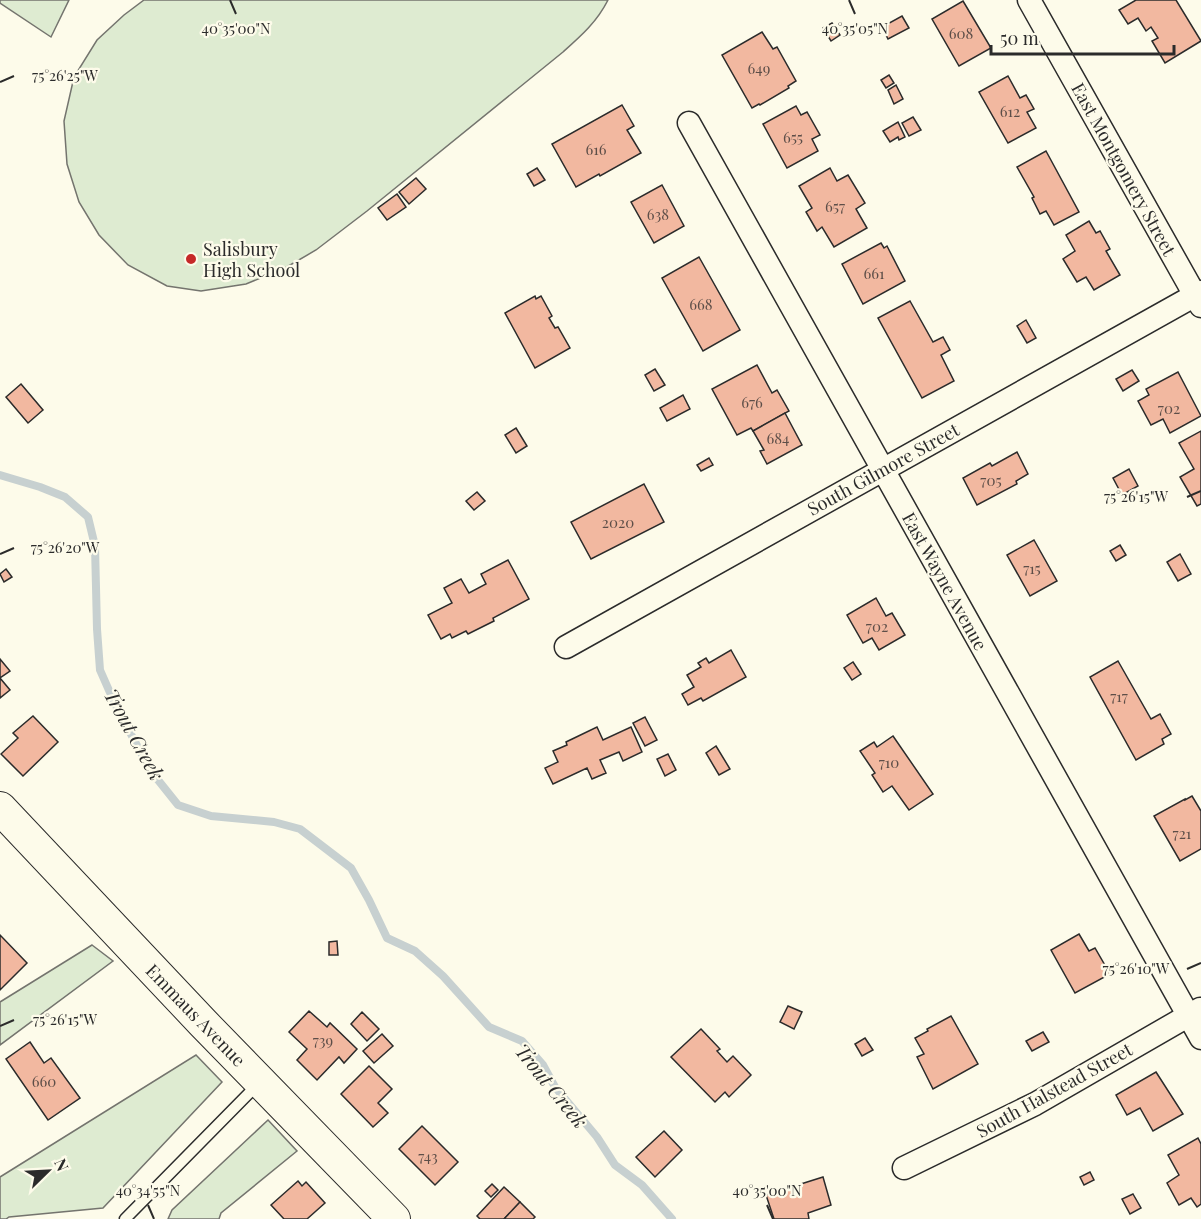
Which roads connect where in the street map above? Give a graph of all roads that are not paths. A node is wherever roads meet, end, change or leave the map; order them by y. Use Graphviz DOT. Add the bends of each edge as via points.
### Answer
graph roads {
  1 [pos="1029,0"];
  2 [pos="689,123"];
  3 [pos="1199,298"];
  4 [pos="882,470"];
  5 [pos="566,647"];
  6 [pos="0,808"];
  7 [pos="1195,1012"];
  8 [pos="1201,1038"];
  9 [pos="260,1081"];
  10 [pos="904,1168"];
  11 [pos="125,1219"];
  12 [pos="394,1219"];
  1 -- 3 [label="street, East Montgomery Street"];
  2 -- 4 [label="street, East Wayne Avenue"];
  3 -- 4 [label="street, South Gilmore Street"];
  4 -- 5 [label="street, South Gilmore Street"];
  4 -- 7 [label="street, East Wayne Avenue"];
  6 -- 9 [label="main road, Emmaus Avenue"];
  7 -- 8 [label="street, East Wayne Avenue"];
  7 -- 10 [label="street, South Halstead Street" via="1035,1104"];
  9 -- 11 [label="lane"];
  9 -- 12 [label="main road, Emmaus Avenue"];
}
